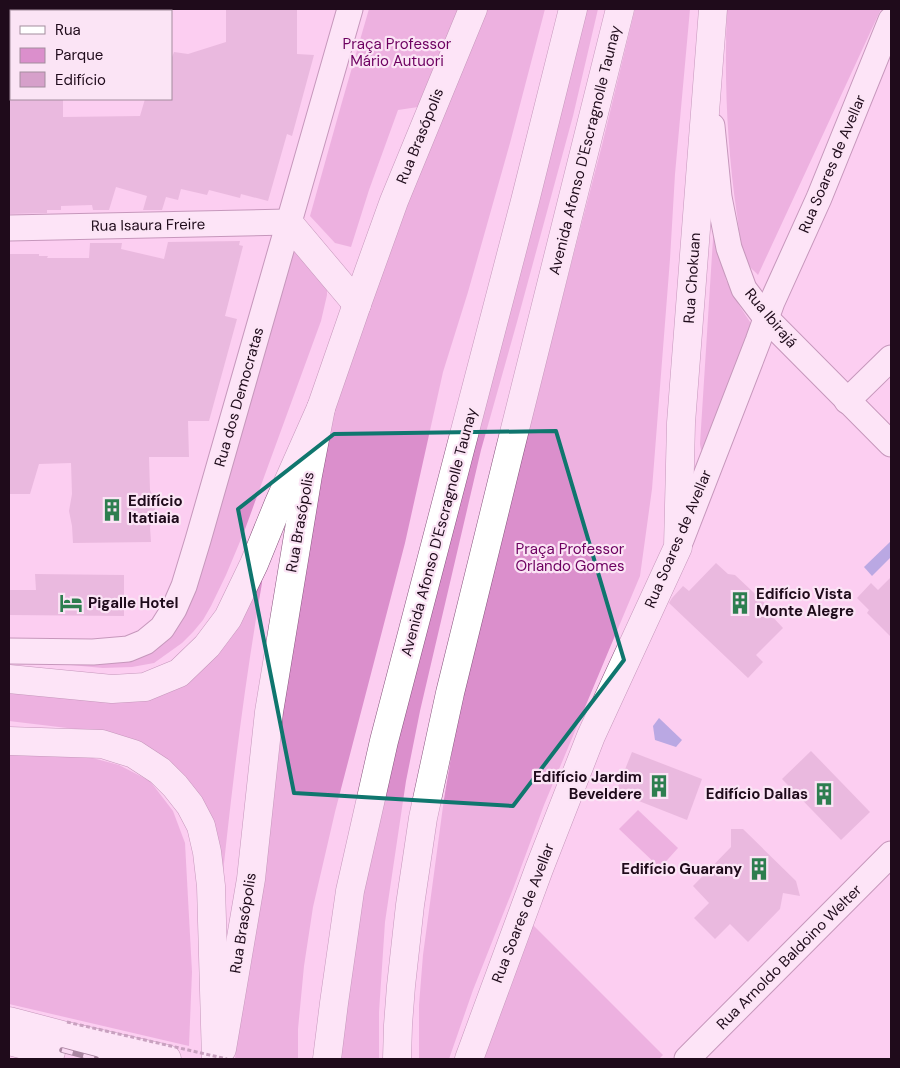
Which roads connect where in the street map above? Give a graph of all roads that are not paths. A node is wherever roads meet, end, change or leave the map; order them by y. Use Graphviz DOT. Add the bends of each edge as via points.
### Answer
graph roads {
  1 [pos="350,9"];
  2 [pos="473,9"];
  3 [pos="573,9"];
  4 [pos="620,9"];
  5 [pos="713,9"];
  6 [pos="891,21"];
  7 [pos="707,68"];
  8 [pos="288,222"];
  9 [pos="9,228"];
  10 [pos="357,304"];
  11 [pos="766,318"];
  12 [pos="891,358"];
  13 [pos="847,400"];
  14 [pos="321,408"];
  15 [pos="891,444"];
  16 [pos="678,547"];
  17 [pos="9,651"];
  18 [pos="9,679"];
  19 [pos="9,740"];
  20 [pos="891,854"];
  21 [pos="9,1021"];
  22 [pos="9,1041"];
  23 [pos="68,1043"];
  24 [pos="167,1059"];
  25 [pos="216,1059"];
  26 [pos="221,1059"];
  27 [pos="328,1059"];
  28 [pos="397,1059"];
  29 [pos="469,1059"];
  30 [pos="687,1059"];
  1 -- 8 [label="street, Rua dos Democratas"];
  2 -- 10 [label="main road, Rua Brasópolis" via="397,192"];
  3 -- 27 [label="main road, Avenida Afonso D'Escragnolle Taunay" via="384,741 350,890"];
  4 -- 28 [label="main road, Avenida Afonso D'Escragnolle Taunay" via="452,684 423,818 401,986"];
  5 -- 7 [label="main road, Rua Chokuan"];
  6 -- 11 [label="street, Rua Soares de Avellar"];
  7 -- 11 [label="street, Rua Ibirajá" via="719,197 728,248 744,289"];
  7 -- 16 [label="main road, Rua Chokuan" via="681,422"];
  8 -- 9 [label="street, Rua Isaura Freire"];
  8 -- 10 [label="main road"];
  8 -- 17 [label="street, Rua dos Democratas" via="187,577 162,628 145,642 128,648 93,652"];
  10 -- 14 [label="main road, Rua Brasópolis"];
  11 -- 13 [label="street, Rua Ibirajá"];
  11 -- 16 [label="street, Rua Soares de Avellar"];
  12 -- 13 [label="street"];
  13 -- 15 [label="street, Rua Ibirajá"];
  14 -- 18 [label="main road" via="228,618 207,646 179,673 145,686 112,689"];
  14 -- 26 [label="main road, Rua Brasópolis" via="271,702 250,879"];
  16 -- 29 [label="main road, Rua Soares de Avellar" via="591,736"];
  19 -- 25 [label="main road" via="102,744 134,754 160,770 190,806 207,852 211,886"];
  20 -- 30 [label="street, Rua Arnoldo Baldoino Welter"];
  21 -- 23 [label="main road"];
  22 -- 23 [label="main road"];
  23 -- 24 [label="main road"];
}
